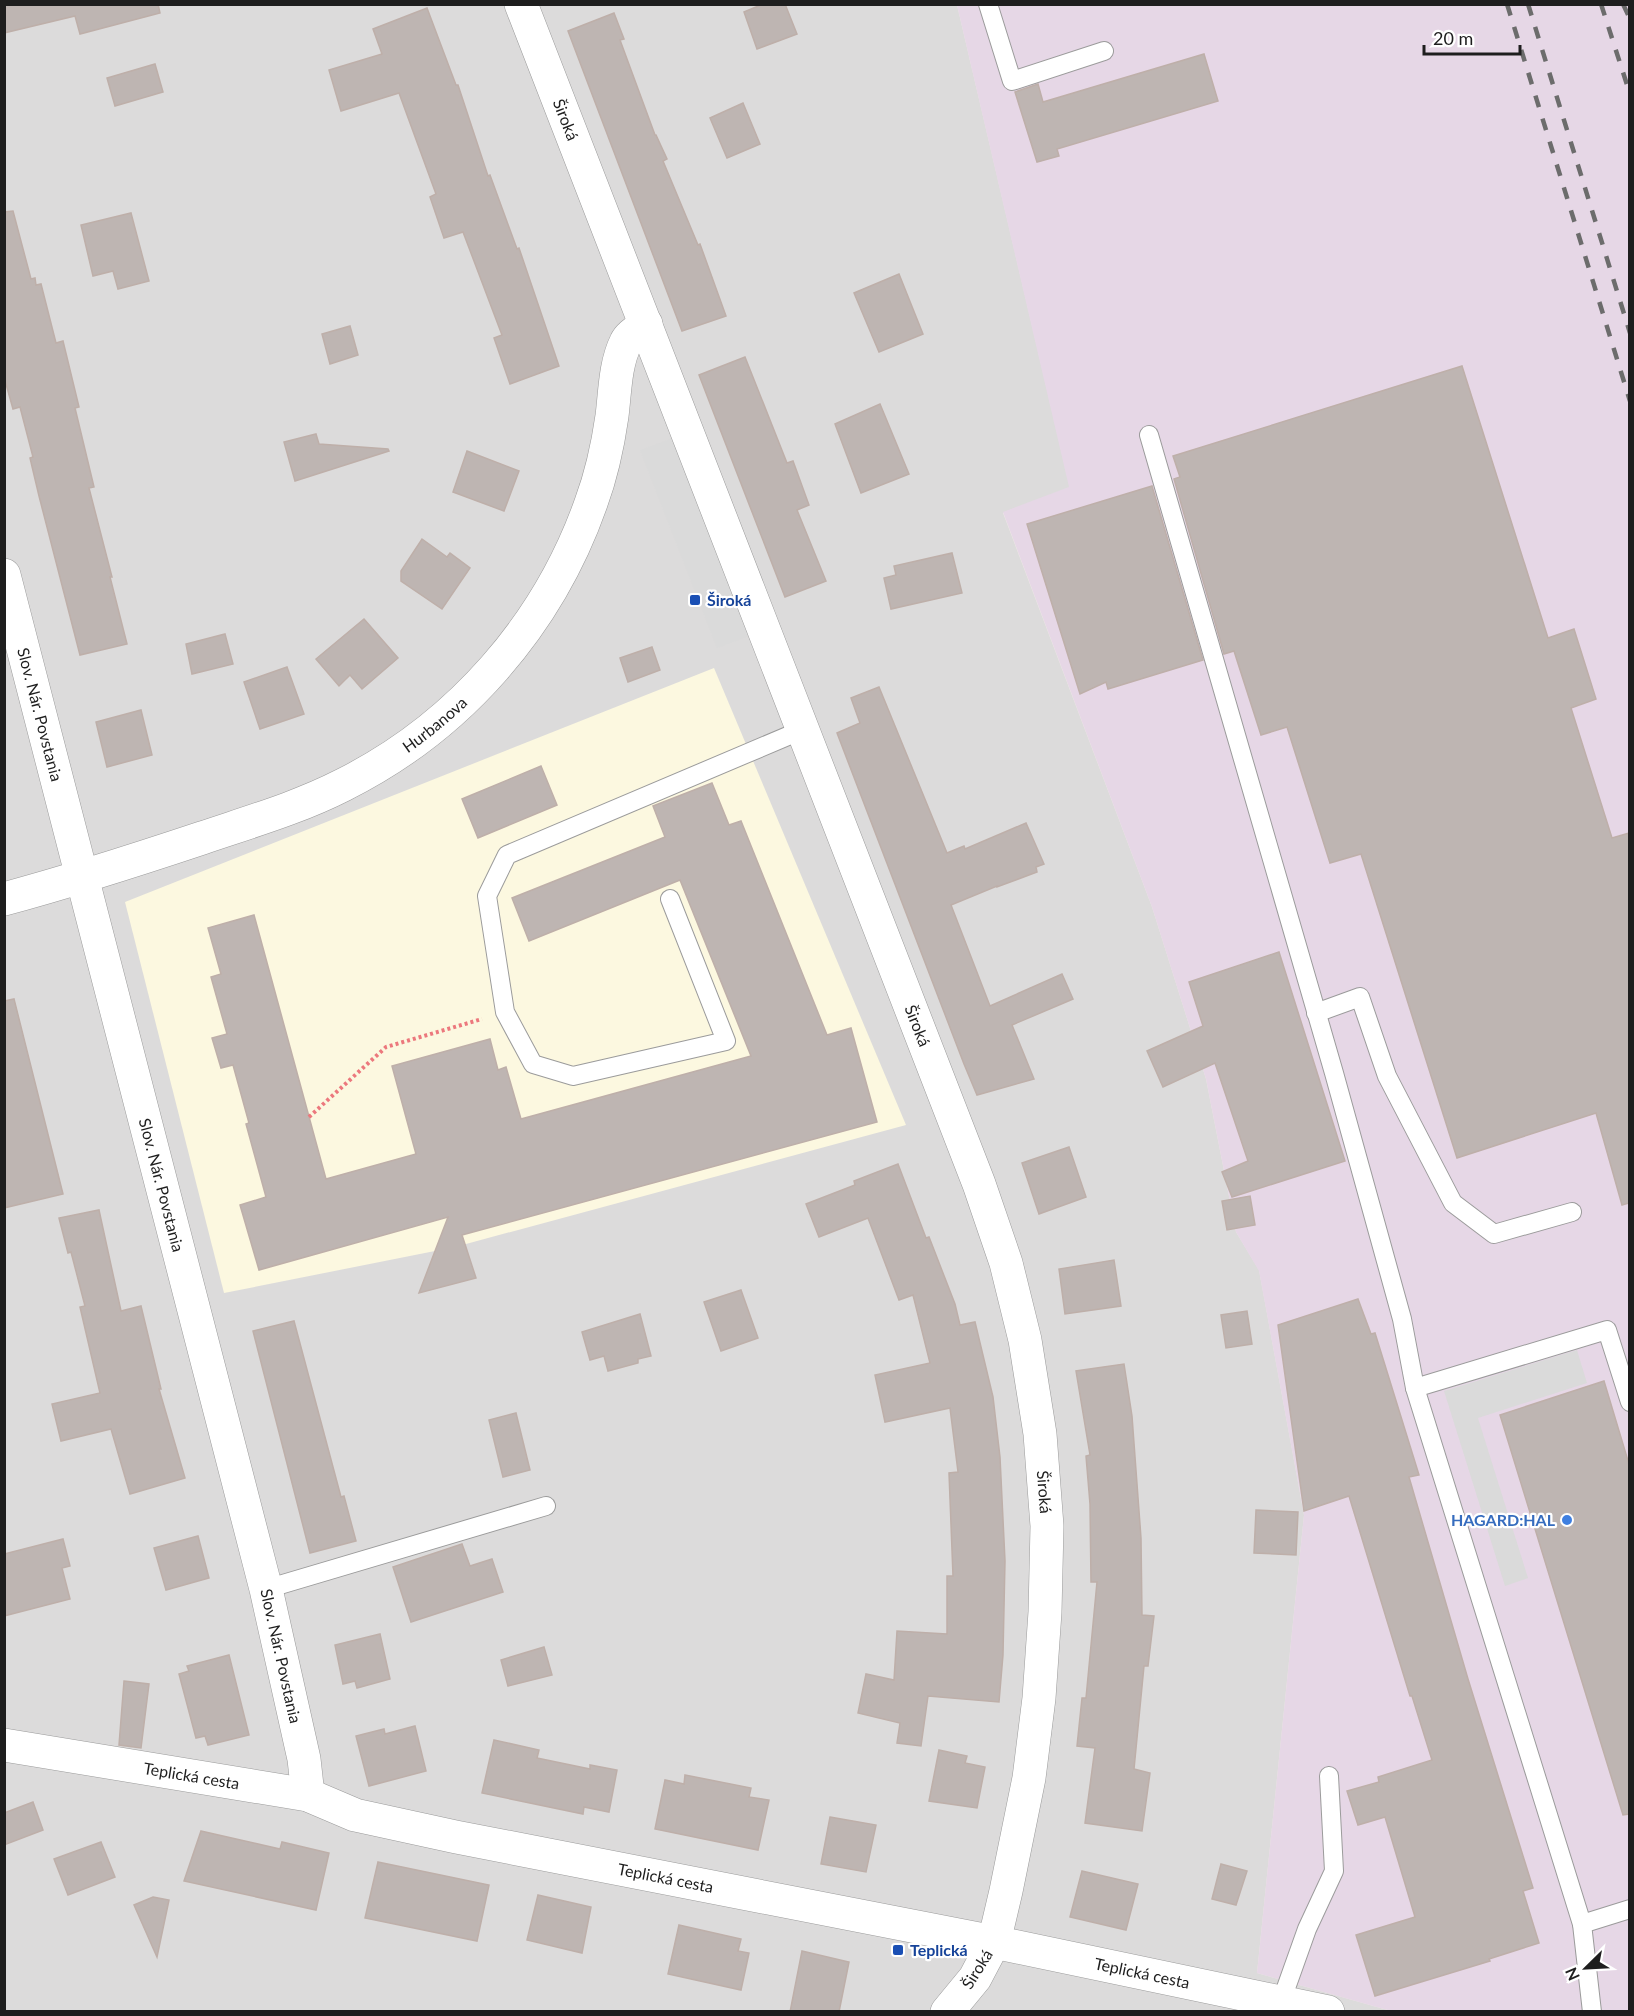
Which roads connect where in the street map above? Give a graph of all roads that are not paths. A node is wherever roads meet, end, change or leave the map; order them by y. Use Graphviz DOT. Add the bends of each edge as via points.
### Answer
graph roads {
  1 [pos="521,4"];
  2 [pos="988,4"];
  3 [pos="1104,51"];
  4 [pos="646,324"];
  5 [pos="1149,435"];
  6 [pos="4,576"];
  7 [pos="802,730"];
  8 [pos="83,878"];
  9 [pos="4,899"];
  10 [pos="670,899"];
  11 [pos="1316,1012"];
  12 [pos="1572,1212"];
  13 [pos="1414,1388"];
  14 [pos="1629,1402"];
  15 [pos="546,1506"];
  16 [pos="266,1589"];
  17 [pos="4,1745"];
  18 [pos="1329,1776"];
  19 [pos="308,1795"];
  20 [pos="1629,1909"];
  21 [pos="1582,1924"];
  22 [pos="994,1942"];
  23 [pos="1281,2002"];
  24 [pos="947,2012"];
  25 [pos="1328,2012"];
  26 [pos="1592,2012"];
  1 -- 4 [label="street, Široká"];
  2 -- 3 [label="lane" via="1012,81"];
  4 -- 7 [label="street, Široká"];
  4 -- 8 [label="street, Hurbanova" via="627,339 620,358 610,429 591,502 564,566 520,637 481,684 407,748 342,786 302,804"];
  5 -- 11 [label="lane"];
  6 -- 8 [label="street, Slov. Nár. Povstania"];
  7 -- 10 [label="lane" via="507,855 487,896 505,1012 533,1064 573,1076 726,1041"];
  7 -- 22 [label="street, Široká" via="979,1184 1006,1263 1025,1340 1040,1434 1047,1526 1039,1698 1029,1778"];
  8 -- 9 [label="street, Hurbanova"];
  8 -- 16 [label="street, Slov. Nár. Povstania"];
  11 -- 12 [label="lane" via="1360,998 1387,1077 1453,1203 1494,1234"];
  11 -- 13 [label="lane" via="1402,1319"];
  13 -- 14 [label="lane" via="1607,1330"];
  13 -- 21 [label="lane"];
  15 -- 16 [label="lane"];
  16 -- 19 [label="street, Slov. Nár. Povstania" via="304,1759"];
  17 -- 19 [label="street, Teplická cesta"];
  18 -- 23 [label="lane" via="1334,1872 1307,1929"];
  19 -- 22 [label="street, Teplická cesta" via="355,1815 456,1837"];
  20 -- 21 [label="lane"];
  21 -- 26 [label="lane"];
  22 -- 23 [label="street, Teplická cesta"];
  22 -- 24 [label="street, Široká" via="975,1978"];
  23 -- 25 [label="street, Teplická cesta"];
}
